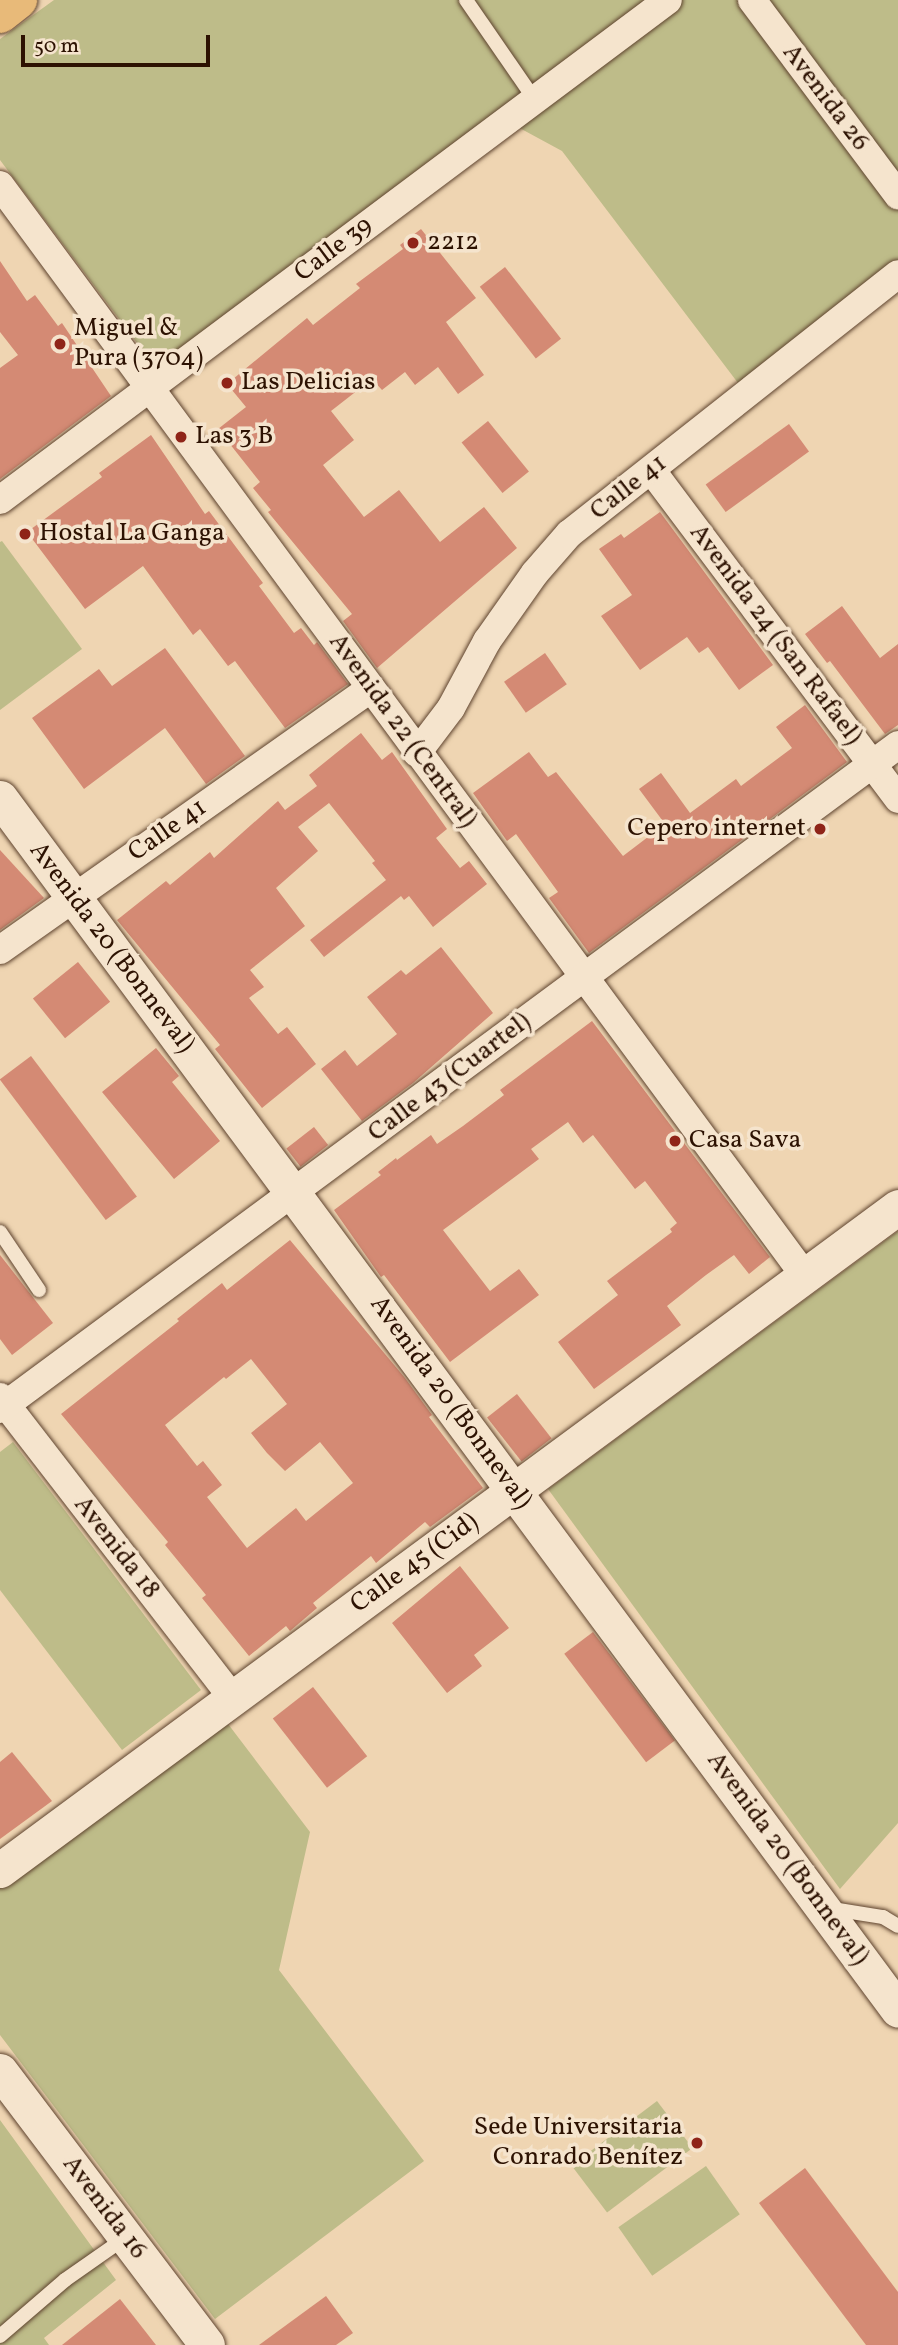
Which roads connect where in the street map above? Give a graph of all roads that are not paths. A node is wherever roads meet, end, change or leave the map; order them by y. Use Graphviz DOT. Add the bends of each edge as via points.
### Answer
graph roads {
  1 [pos="18,0"];
  2 [pos="466,0"];
  3 [pos="668,0"];
  4 [pos="752,0"];
  5 [pos="0,13"];
  6 [pos="535,100"];
  7 [pos="0,185"];
  8 [pos="898,195"];
  9 [pos="898,274"];
  10 [pos="150,388"];
  11 [pos="652,471"];
  12 [pos="0,500"];
  13 [pos="371,688"];
  14 [pos="898,745"];
  15 [pos="417,753"];
  16 [pos="872,764"];
  17 [pos="0,798"];
  18 [pos="898,799"];
  19 [pos="72,898"];
  20 [pos="0,950"];
  21 [pos="585,978"];
  22 [pos="295,1194"];
  23 [pos="898,1207"];
  24 [pos="0,1232"];
  25 [pos="806,1276"];
  26 [pos="39,1290"];
  27 [pos="2,1403"];
  28 [pos="514,1490"];
  29 [pos="233,1699"];
  30 [pos="0,1870"];
  31 [pos="822,1907"];
  32 [pos="898,1926"];
  33 [pos="898,2010"];
  34 [pos="0,2071"];
  35 [pos="126,2237"];
  36 [pos="0,2336"];
  37 [pos="207,2345"];
  1 -- 5 [label="main road"];
  2 -- 6 [label="lane"];
  3 -- 6 [label="street, Calle 39"];
  4 -- 8 [label="street, Avenida 26"];
  6 -- 10 [label="street, Calle 39"];
  7 -- 10 [label="street, Avenida 22 (Central)"];
  9 -- 11 [label="street, Calle 41"];
  10 -- 12 [label="street, Calle 39"];
  10 -- 13 [label="street, Avenida 22 (Central)"];
  11 -- 15 [label="street, Calle 41" via="569,534 535,573 487,641 451,708"];
  11 -- 16 [label="street, Avenida 24 (San Rafael)"];
  13 -- 15 [label="street, Avenida 22 (Central)"];
  13 -- 19 [label="street, Calle 41"];
  14 -- 16 [label="street, Calle 43 (Cuartel)"];
  15 -- 21 [label="street, Avenida 22 (Central)"];
  16 -- 18 [label="street, Avenida 24 (San Rafael)"];
  16 -- 21 [label="street, Calle 43 (Cuartel)"];
  17 -- 19 [label="street, Avenida 20 (Bonneval)"];
  19 -- 20 [label="street, Calle 41"];
  19 -- 22 [label="street, Avenida 20 (Bonneval)"];
  21 -- 22 [label="street, Calle 43 (Cuartel)"];
  21 -- 25 [label="street, Avenida 22 (Central)"];
  22 -- 27 [label="street, Calle 43 (Cuartel)"];
  22 -- 28 [label="street, Avenida 20 (Bonneval)"];
  23 -- 25 [label="street, Calle 45 (Cid)"];
  24 -- 26 [label="lane"];
  25 -- 28 [label="street, Calle 45 (Cid)"];
  27 -- 29 [label="street, Avenida 18"];
  28 -- 29 [label="street, Calle 45 (Cid)"];
  28 -- 31 [label="street, Avenida 20 (Bonneval)"];
  29 -- 30 [label="street, Calle 45 (Cid)"];
  31 -- 32 [label="lane" via="883,1917"];
  31 -- 33 [label="street, Avenida 20 (Bonneval)"];
  34 -- 35 [label="street, Avenida 16"];
  35 -- 36 [label="lane" via="65,2280"];
  35 -- 37 [label="street, Avenida 16"];
}
